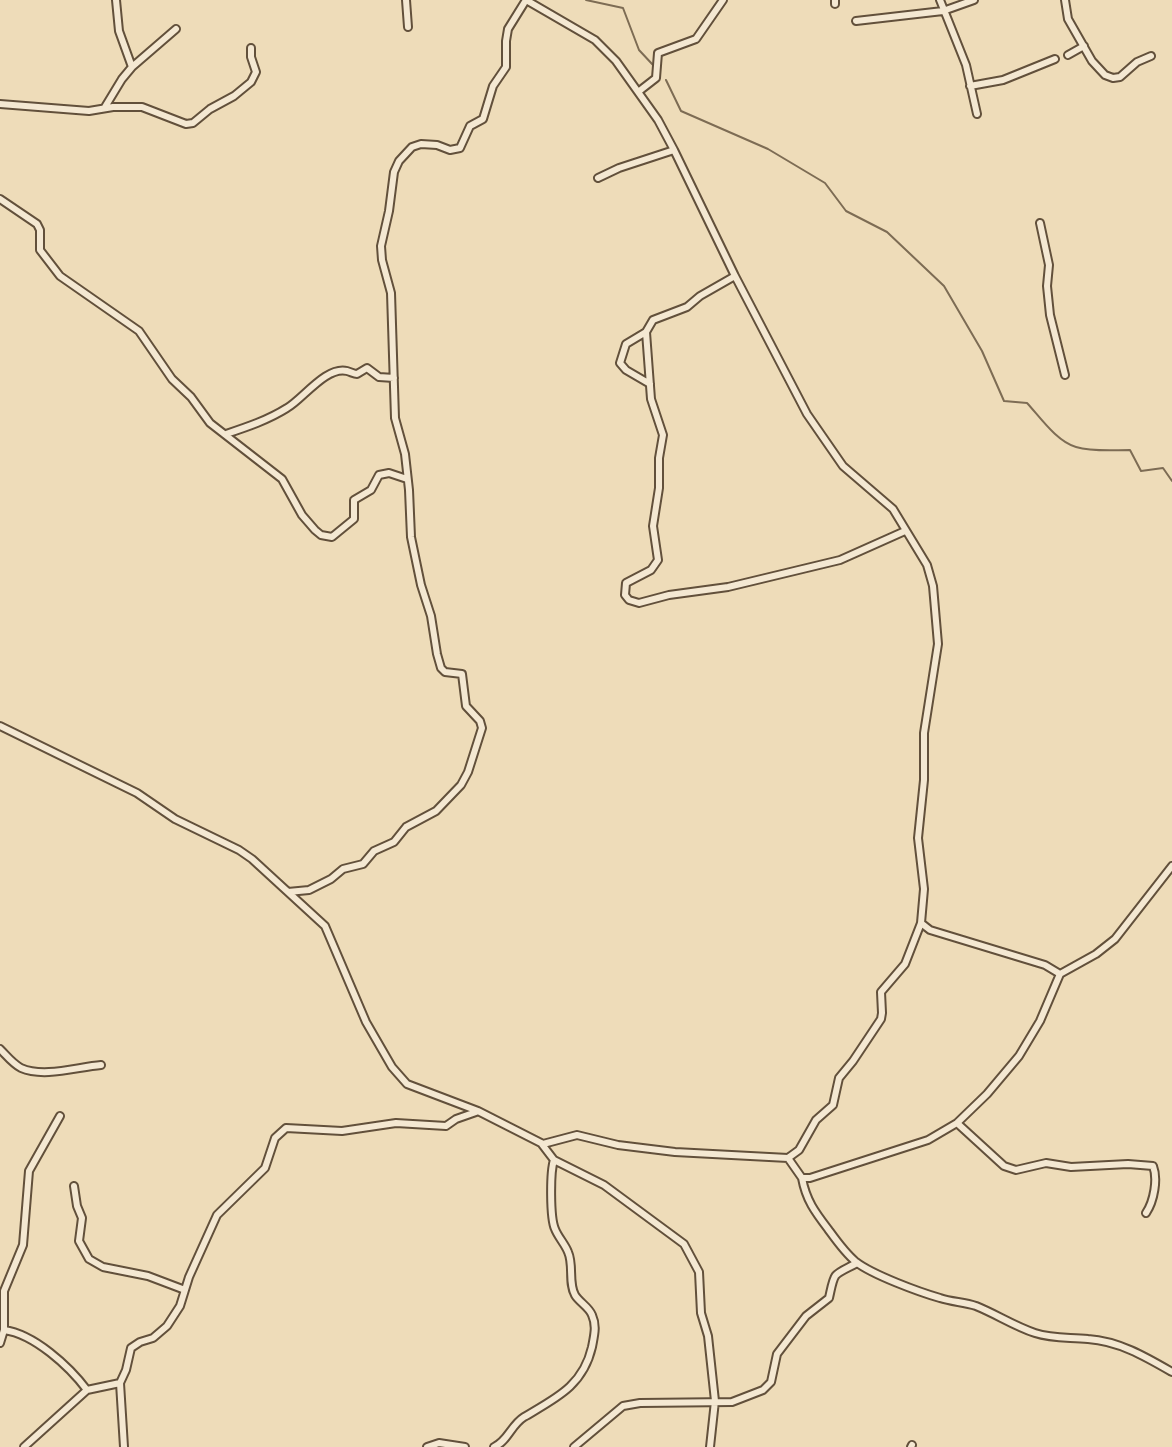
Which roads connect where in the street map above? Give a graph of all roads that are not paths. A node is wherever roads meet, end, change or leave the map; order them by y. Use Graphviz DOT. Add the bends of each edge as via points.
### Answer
graph roads {
  1 [pos="116,0"];
  2 [pos="406,0"];
  3 [pos="526,0"];
  4 [pos="723,0"];
  5 [pos="940,0"];
  6 [pos="974,0"];
  7 [pos="1065,0"];
  8 [pos="943,11"];
  9 [pos="856,21"];
  10 [pos="408,27"];
  11 [pos="176,29"];
  12 [pos="1084,46"];
  13 [pos="251,48"];
  14 [pos="1068,55"];
  15 [pos="1151,56"];
  16 [pos="1055,59"];
  17 [pos="132,67"];
  18 [pos="970,86"];
  19 [pos="638,92"];
  20 [pos="0,104"];
  21 [pos="105,107"];
  22 [pos="977,114"];
  23 [pos="674,149"];
  24 [pos="598,178"];
  25 [pos="0,199"];
  26 [pos="1040,223"];
  27 [pos="735,276"];
  28 [pos="646,332"];
  29 [pos="1065,375"];
  30 [pos="394,378"];
  31 [pos="650,384"];
  32 [pos="226,434"];
  33 [pos="407,480"];
  34 [pos="905,531"];
  35 [pos="0,726"];
  36 [pos="1172,866"];
  37 [pos="288,892"];
  38 [pos="921,923"];
  39 [pos="1059,974"];
  40 [pos="0,1049"];
  41 [pos="101,1065"];
  42 [pos="478,1111"];
  43 [pos="60,1116"];
  44 [pos="957,1123"];
  45 [pos="543,1144"];
  46 [pos="788,1158"];
  47 [pos="554,1160"];
  48 [pos="802,1178"];
  49 [pos="74,1186"];
  50 [pos="1146,1213"];
  51 [pos="857,1263"];
  52 [pos="185,1290"];
  53 [pos="4,1330"];
  54 [pos="0,1343"];
  55 [pos="1172,1372"];
  56 [pos="120,1383"];
  57 [pos="87,1390"];
  58 [pos="715,1401"];
  59 [pos="24,1447"];
  60 [pos="124,1447"];
  61 [pos="427,1447"];
  62 [pos="465,1447"];
  63 [pos="494,1447"];
  64 [pos="574,1447"];
  65 [pos="710,1447"];
  1 -- 17 [label="street" via="118,25"];
  2 -- 10 [label="street"];
  3 -- 19 [label="street" via="595,40"];
  3 -- 30 [label="street" via="509,25 506,67 492,86 483,119 470,126 460,148 412,147 394,172 381,246 391,293"];
  4 -- 19 [label="street" via="696,39 658,53 656,78"];
  5 -- 8 [label="street"];
  6 -- 8 [label="street"];
  7 -- 12 [label="street" via="1068,19"];
  8 -- 9 [label="street"];
  8 -- 18 [label="street"];
  11 -- 17 [label="street"];
  12 -- 14 [label="street"];
  12 -- 15 [label="street" via="1096,66 1113,78"];
  13 -- 21 [label="street" via="256,72 251,82 193,123 179,123 142,107"];
  16 -- 18 [label="street" via="1003,80"];
  17 -- 21 [label="street"];
  18 -- 22 [label="street"];
  19 -- 23 [label="street"];
  20 -- 21 [label="street" via="89,111"];
  23 -- 24 [label="street"];
  23 -- 27 [label="street"];
  25 -- 32 [label="street" via="37,225 40,250 60,276 139,331 175,382 210,423"];
  26 -- 29 [label="street" via="1049,265 1050,314"];
  27 -- 28 [label="street" via="687,307 653,320"];
  27 -- 34 [label="street" via="796,396 825,442 849,473 893,509"];
  28 -- 31 [label="street"];
  28 -- 31 [label="street" via="626,344 620,363"];
  30 -- 32 [label="street" via="379,377 367,368 355,375 346,370 332,374 285,410"];
  30 -- 33 [label="street" via="395,418"];
  31 -- 34 [label="street" via="663,435 653,526 658,560 651,570 626,583 629,600 639,603 720,589 825,564"];
  32 -- 33 [label="street" via="282,480 309,525 327,537 338,534 354,519 354,500 371,491 379,475 389,473"];
  33 -- 37 [label="street" via="411,537 439,663 445,672 462,674 466,706 482,728 461,785 436,811 406,827 394,842 374,851 362,864 342,869 309,890"];
  34 -- 38 [label="street" via="930,573 938,628 938,656 924,733 918,838 924,889"];
  35 -- 37 [label="street" via="244,852"];
  36 -- 39 [label="street" via="1115,939"];
  37 -- 42 [label="street" via="330,934 366,1022 400,1078 417,1090"];
  38 -- 39 [label="street" via="930,930 1045,965"];
  38 -- 46 [label="street" via="905,964 881,992 882,1016 837,1081 835,1102"];
  39 -- 44 [label="street" via="1040,1021 1018,1056"];
  40 -- 41 [label="street" via="30,1071"];
  42 -- 45 [label="street"];
  42 -- 52 [label="street" via="446,1126 396,1123 342,1131 286,1128 278,1132 265,1168 217,1215"];
  43 -- 53 [label="street" via="29,1171 23,1245 4,1291"];
  44 -- 48 [label="street" via="928,1140"];
  44 -- 50 [label="street" via="1004,1166 1016,1170 1046,1163 1153,1166 1155,1180"];
  45 -- 46 [label="street" via="577,1135 675,1152"];
  45 -- 47 [label="street"];
  46 -- 48 [label="street"];
  47 -- 58 [label="street" via="604,1185 684,1244 699,1272"];
  47 -- 63 [label="street" via="552,1220 568,1252 575,1296 594,1320 589,1361 576,1382 517,1422"];
  48 -- 51 [label="street" via="812,1208"];
  49 -- 52 [label="street" via="82,1218 79,1241 89,1259"];
  51 -- 55 [label="street" via="1035,1333 1117,1345"];
  51 -- 58 [label="street" via="836,1273 829,1298 806,1316 777,1354 768,1386 736,1401"];
  52 -- 56 [label="street" via="167,1326 131,1348"];
  53 -- 54 [label="street"];
  53 -- 57 [label="street" via="33,1342 71,1370"];
  56 -- 57 [label="street"];
  56 -- 60 [label="street"];
  57 -- 59 [label="street"];
  58 -- 64 [label="street" via="622,1406"];
  58 -- 65 [label="street"];
  61 -- 62 [label="street" via="439,1443"];
}
